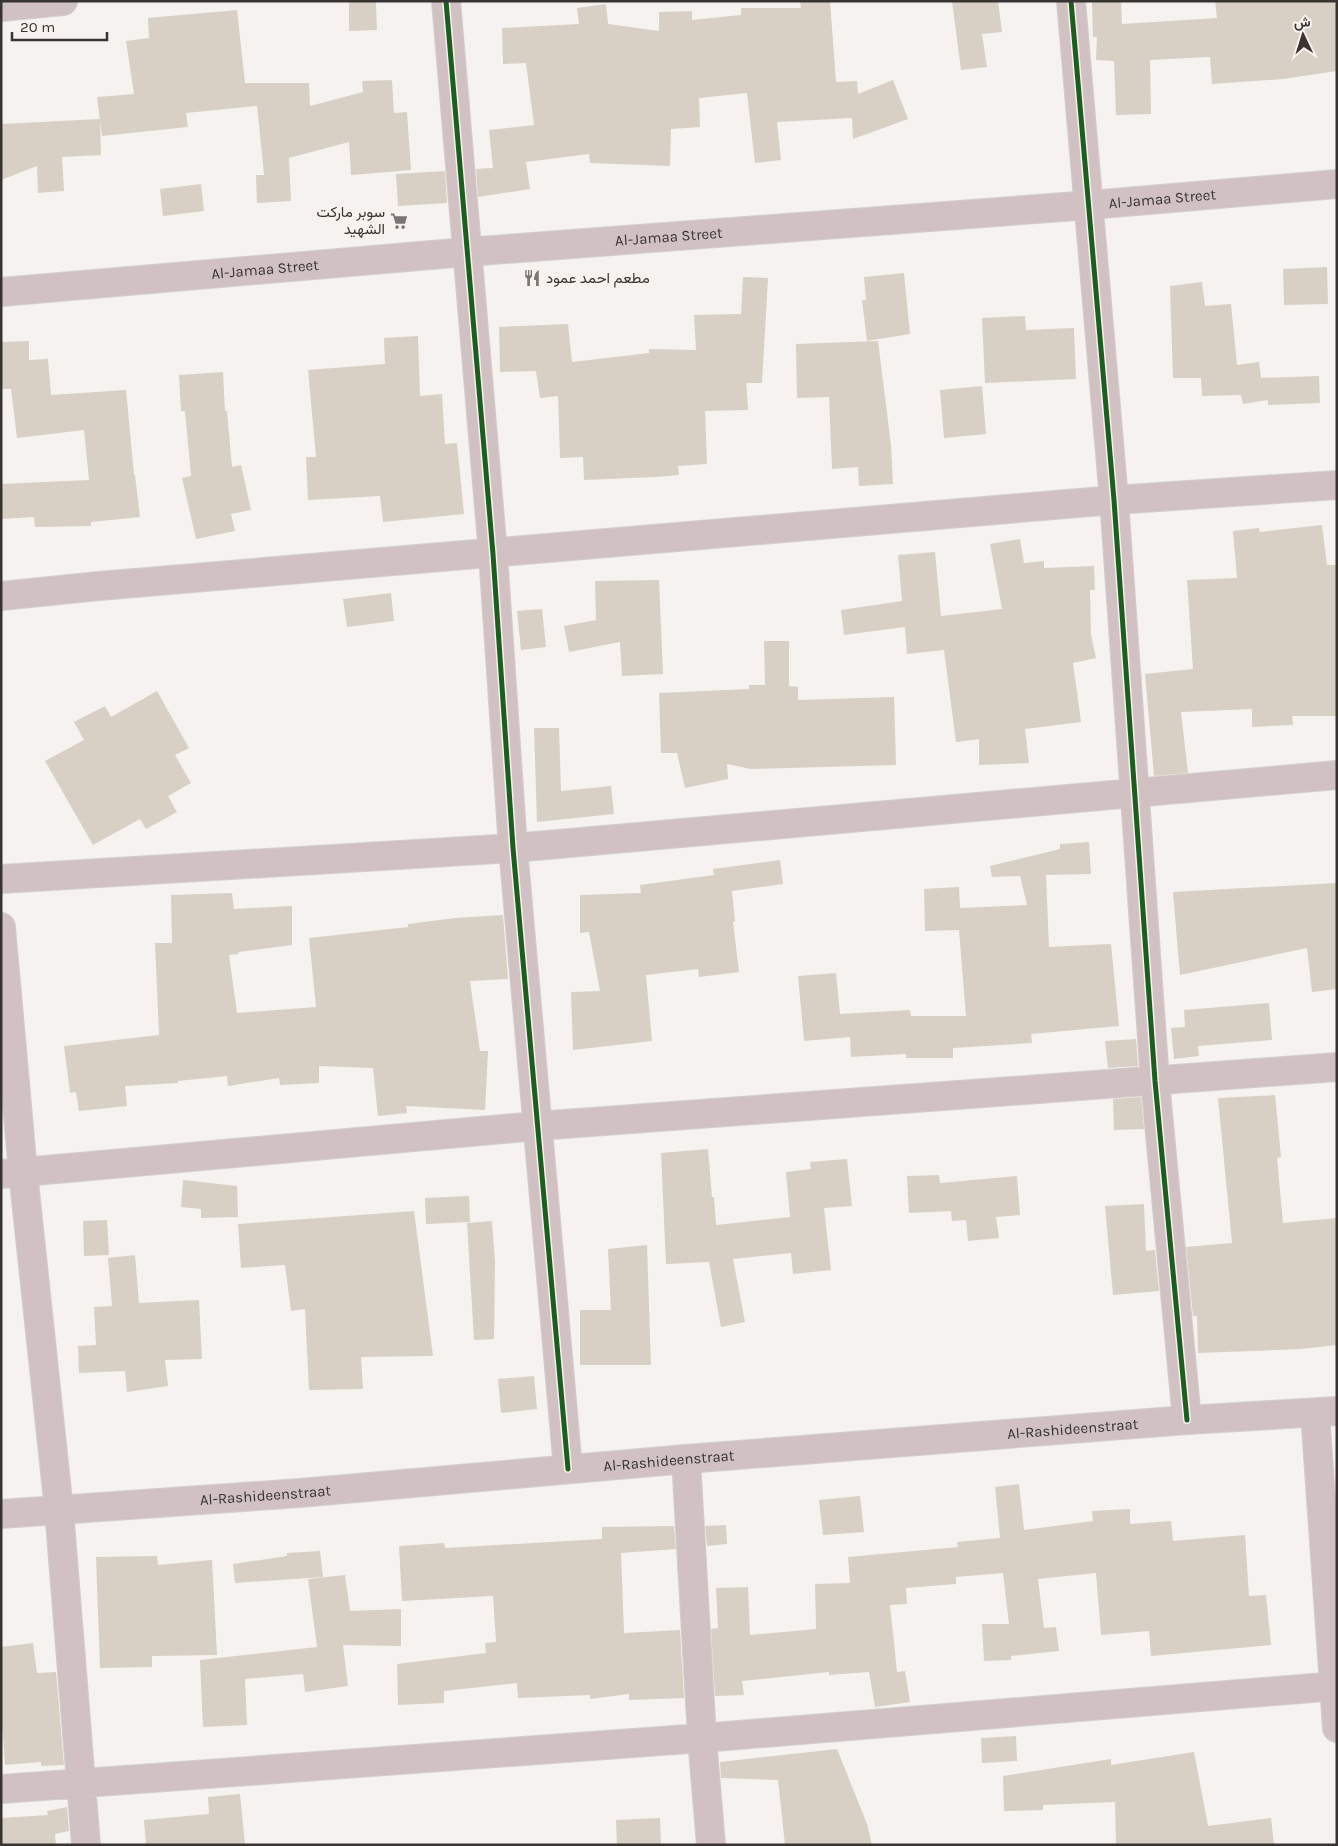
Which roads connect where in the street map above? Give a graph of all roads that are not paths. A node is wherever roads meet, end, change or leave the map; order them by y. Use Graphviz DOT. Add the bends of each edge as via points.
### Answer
graph roads {
  1 [pos="63,1"];
  2 [pos="446,1"];
  3 [pos="1071,1"];
  4 [pos="1,7"];
  5 [pos="1337,184"];
  6 [pos="1090,205"];
  7 [pos="466,252"];
  8 [pos="1,292"];
  9 [pos="1337,485"];
  10 [pos="1114,500"];
  11 [pos="493,554"];
  12 [pos="1,596"];
  13 [pos="1337,775"];
  14 [pos="1135,792"];
  15 [pos="513,848"];
  16 [pos="1,879"];
  17 [pos="1,927"];
  18 [pos="1337,1067"];
  19 [pos="1154,1081"];
  20 [pos="537,1126"];
  21 [pos="12,1173"];
  22 [pos="1326,1412"];
  23 [pos="1187,1420"];
  24 [pos="686,1459"];
  25 [pos="568,1469"];
  26 [pos="59,1510"];
  27 [pos="1,1514"];
  28 [pos="1336,1686"];
  29 [pos="1337,1728"];
  30 [pos="702,1738"];
  31 [pos="82,1783"];
  32 [pos="1,1789"];
  33 [pos="86,1845"];
  34 [pos="711,1845"];
  1 -- 4 [label="street"];
  2 -- 7 [label="street"];
  3 -- 6 [label="street"];
  5 -- 6 [label="street, Al-Jamaa Street"];
  6 -- 7 [label="street, Al-Jamaa Street"];
  6 -- 10 [label="street"];
  7 -- 8 [label="street, Al-Jamaa Street"];
  7 -- 11 [label="street"];
  9 -- 10 [label="street"];
  10 -- 11 [label="street"];
  10 -- 14 [label="street"];
  11 -- 12 [label="street"];
  11 -- 15 [label="street"];
  13 -- 14 [label="street"];
  14 -- 15 [label="street"];
  14 -- 19 [label="street"];
  15 -- 16 [label="street"];
  15 -- 20 [label="street"];
  17 -- 21 [label="street"];
  18 -- 19 [label="street"];
  19 -- 20 [label="street"];
  19 -- 23 [label="street"];
  20 -- 21 [label="street"];
  20 -- 25 [label="street"];
  21 -- 26 [label="street"];
  22 -- 23 [label="street, Al-Rashideenstraat"];
  22 -- 28 [label="street"];
  23 -- 24 [label="street, Al-Rashideenstraat"];
  24 -- 25 [label="street, Al-Rashideenstraat"];
  24 -- 30 [label="street"];
  25 -- 26 [label="street, Al-Rashideenstraat" via="300,1494"];
  26 -- 27 [label="street, Al-Rashideenstraat"];
  26 -- 31 [label="street"];
  28 -- 29 [label="street"];
  28 -- 30 [label="street"];
  30 -- 31 [label="street"];
  30 -- 34 [label="street"];
  31 -- 32 [label="street"];
  31 -- 33 [label="street"];
}
